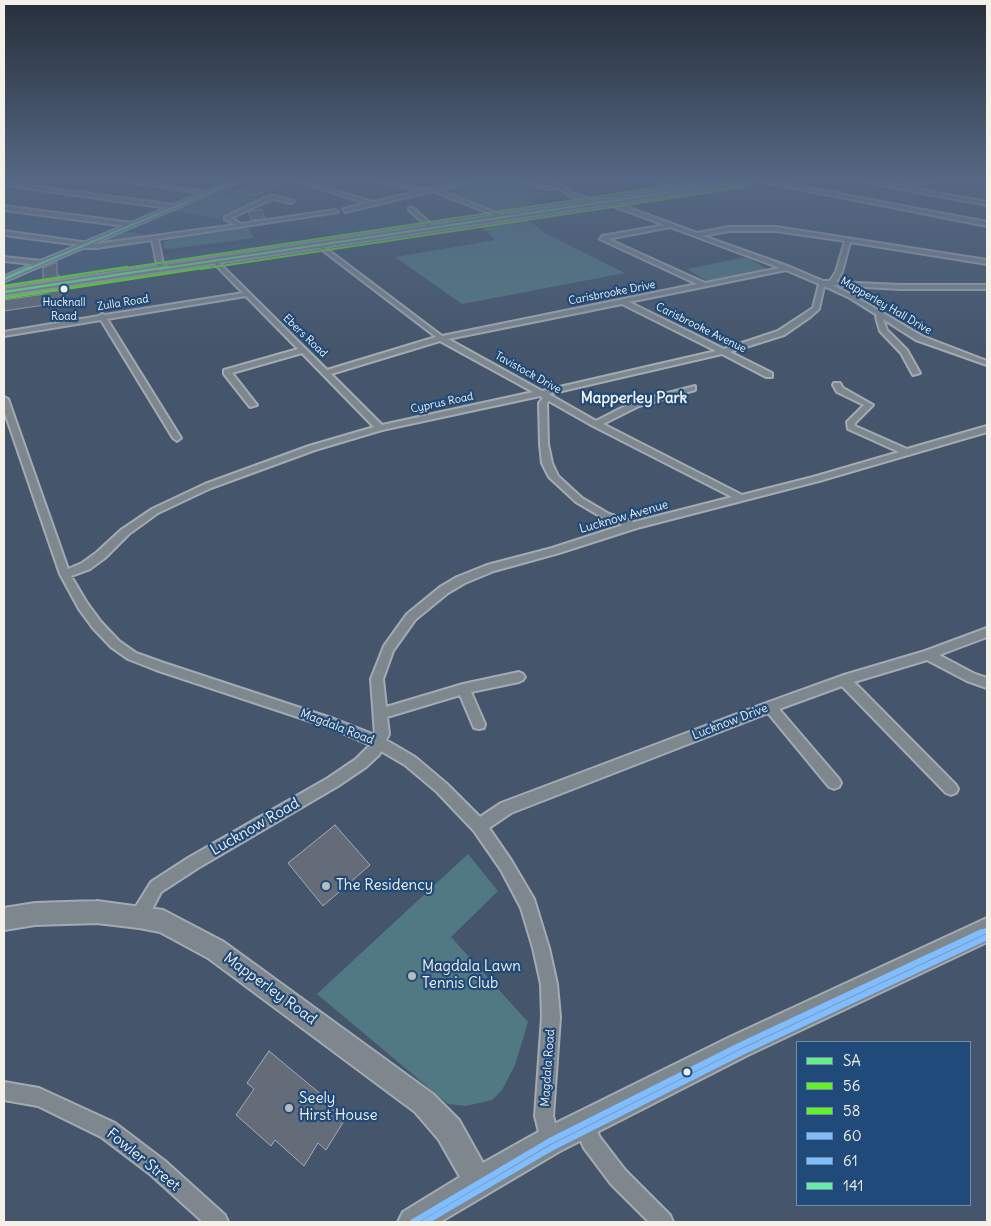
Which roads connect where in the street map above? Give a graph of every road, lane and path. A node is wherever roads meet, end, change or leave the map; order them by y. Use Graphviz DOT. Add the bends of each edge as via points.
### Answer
graph roads {
  1 [pos="32,237"];
  2 [pos="103,237"];
  3 [pos="161,237"];
  4 [pos="371,237"];
  5 [pos="606,237"];
  6 [pos="703,237"];
  7 [pos="828,237"];
  8 [pos="155,238"];
  9 [pos="848,240"];
  10 [pos="85,245"];
  11 [pos="319,245"];
  12 [pos="4,259"];
  13 [pos="214,261"];
  14 [pos="987,262"];
  15 [pos="42,263"];
  16 [pos="788,268"];
  17 [pos="161,269"];
  18 [pos="4,279"];
  19 [pos="824,283"];
  20 [pos="833,283"];
  21 [pos="704,285"];
  22 [pos="987,287"];
  23 [pos="4,292"];
  24 [pos="246,294"];
  25 [pos="622,302"];
  26 [pos="881,314"];
  27 [pos="102,316"];
  28 [pos="4,334"];
  29 [pos="441,338"];
  30 [pos="304,350"];
  31 [pos="723,352"];
  32 [pos="987,363"];
  33 [pos="328,373"];
  34 [pos="916,374"];
  35 [pos="769,375"];
  36 [pos="837,385"];
  37 [pos="692,388"];
  38 [pos="545,395"];
  39 [pos="4,399"];
  40 [pos="253,405"];
  41 [pos="596,424"];
  42 [pos="380,428"];
  43 [pos="987,429"];
  44 [pos="177,438"];
  45 [pos="908,453"];
  46 [pos="741,498"];
  47 [pos="634,525"];
  48 [pos="65,574"];
  49 [pos="987,632"];
  50 [pos="928,655"];
  51 [pos="520,676"];
  52 [pos="844,680"];
  53 [pos="987,683"];
  54 [pos="463,689"];
  55 [pos="770,707"];
  56 [pos="380,714"];
  57 [pos="479,724"];
  58 [pos="378,742"];
  59 [pos="834,783"];
  60 [pos="950,789"];
  61 [pos="479,826"];
  62 [pos="139,917"];
  63 [pos="4,918"];
  64 [pos="987,930"];
  65 [pos="4,1091"];
  66 [pos="586,1125"];
  67 [pos="550,1141"];
  68 [pos="478,1182"];
  69 [pos="218,1222"];
  70 [pos="413,1222"];
  71 [pos="663,1222"];
  1 -- 10 [label="street"];
  2 -- 10 [label="main road"];
  3 -- 8 [label="street"];
  4 -- 11 [label="highway"];
  5 -- 21 [label="street" via="602,238"];
  6 -- 16 [label="street, Mapperley Hall Drive"];
  7 -- 9 [label="street"];
  8 -- 10 [label="street"];
  8 -- 17 [label="street"];
  9 -- 14 [label="street"];
  9 -- 20 [label="street"];
  10 -- 15 [label="main road"];
  11 -- 13 [label="highway"];
  11 -- 29 [label="street, Tavistock Drive"];
  12 -- 15 [label="street"];
  13 -- 17 [label="highway"];
  13 -- 24 [label="street, Ebers Road"];
  15 -- 18 [label="main road"];
  16 -- 19 [label="street, Mapperley Hall Drive"];
  16 -- 21 [label="street, Carisbrooke Drive"];
  17 -- 23 [label="highway"];
  19 -- 20 [label="street"];
  19 -- 26 [label="street, Mapperley Hall Drive"];
  19 -- 31 [label="street, Cyprus Road" via="816,309 808,316 781,333"];
  20 -- 22 [label="street"];
  21 -- 25 [label="street, Carisbrooke Drive"];
  24 -- 27 [label="street, Zulla Road"];
  24 -- 30 [label="street, Ebers Road"];
  25 -- 29 [label="street, Carisbrooke Drive"];
  25 -- 31 [label="street, Carisbrooke Avenue"];
  26 -- 32 [label="street, Mapperley Hall Drive" via="918,338"];
  26 -- 34 [label="street" via="884,332 904,352"];
  27 -- 28 [label="street, Zulla Road"];
  27 -- 44 [label="street"];
  29 -- 33 [label="street, Carisbrooke Drive"];
  29 -- 38 [label="street, Tavistock Drive"];
  30 -- 33 [label="street, Ebers Road"];
  30 -- 40 [label="street" via="227,372"];
  31 -- 35 [label="street, Carisbrooke Avenue"];
  31 -- 38 [label="street, Cyprus Road"];
  33 -- 42 [label="street, Ebers Road"];
  36 -- 45 [label="street" via="840,390 869,405 851,422 851,427"];
  37 -- 41 [label="street" via="636,404"];
  38 -- 41 [label="street, Tavistock Drive"];
  38 -- 42 [label="street, Cyprus Road"];
  38 -- 47 [label="street" via="544,444 554,477 579,500 599,512"];
  39 -- 48 [label="street, Magdala Road"];
  41 -- 46 [label="street, Tavistock Drive"];
  42 -- 48 [label="street, Cyprus Road" via="312,448 191,493 125,532 86,566"];
  43 -- 45 [label="street, Lucknow Avenue"];
  45 -- 46 [label="street, Lucknow Avenue"];
  46 -- 47 [label="street, Lucknow Avenue"];
  47 -- 56 [label="street, Lucknow Avenue" via="491,568 461,580 436,596 411,617 388,649 377,679"];
  48 -- 58 [label="street, Magdala Road" via="97,625 132,656"];
  49 -- 50 [label="street, Lucknow Drive"];
  50 -- 52 [label="street, Lucknow Drive"];
  50 -- 53 [label="street"];
  51 -- 54 [label="street"];
  52 -- 55 [label="street, Lucknow Drive"];
  52 -- 60 [label="street"];
  54 -- 56 [label="street"];
  54 -- 57 [label="street"];
  55 -- 59 [label="street"];
  55 -- 61 [label="street, Lucknow Drive" via="506,808"];
  56 -- 58 [label="street, Lucknow Avenue" via="382,734"];
  58 -- 61 [label="street, Magdala Road" via="410,761"];
  58 -- 62 [label="street, Lucknow Road" via="361,763 333,782 156,888"];
  61 -- 67 [label="street, Magdala Road" via="528,905 541,948 549,984 551,1017 544,1116"];
  62 -- 63 [label="main road, Mapperley Road" via="97,912"];
  62 -- 68 [label="main road, Mapperley Road" via="163,922 216,950 424,1103 449,1130"];
  64 -- 66 [label="main road" via="739,1046"];
  65 -- 69 [label="street, Fowler Street" via="39,1097 108,1130 158,1168"];
  66 -- 67 [label="main road"];
  66 -- 71 [label="street" via="591,1141 618,1177"];
  67 -- 68 [label="main road"];
  68 -- 70 [label="main road"];
}
